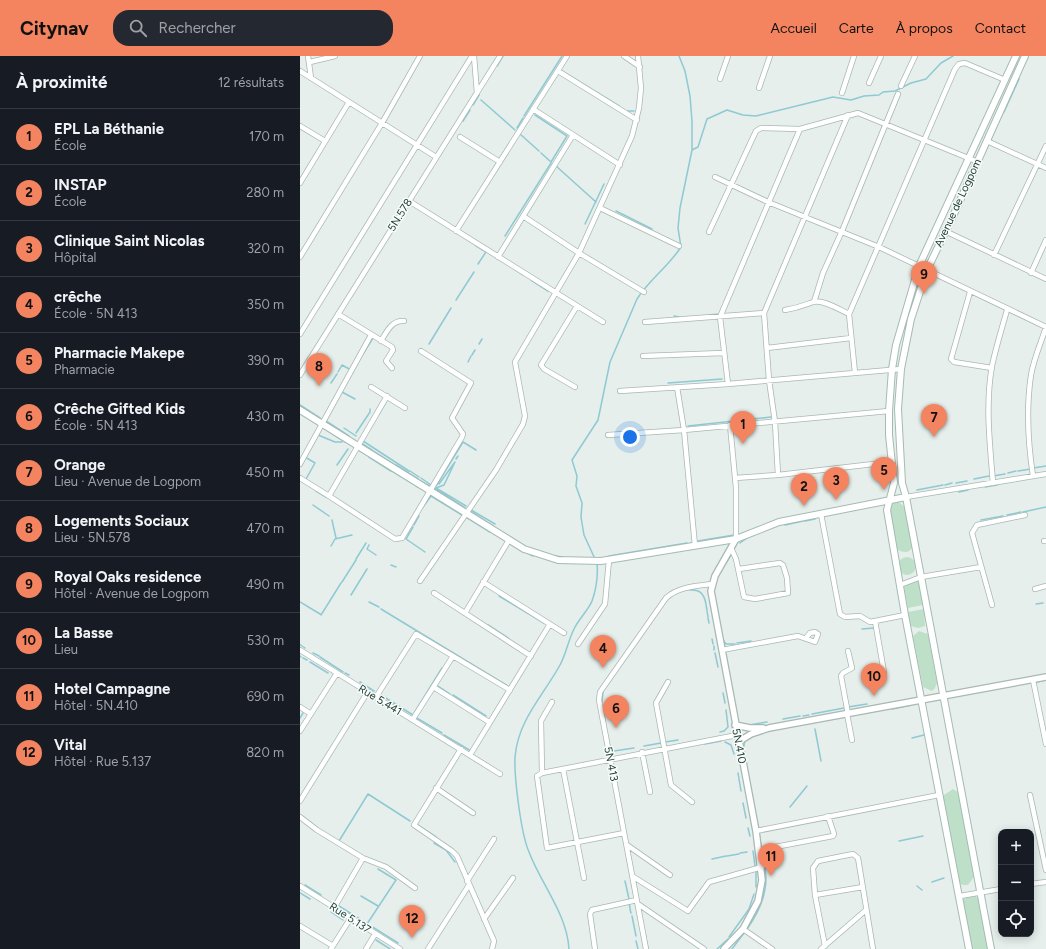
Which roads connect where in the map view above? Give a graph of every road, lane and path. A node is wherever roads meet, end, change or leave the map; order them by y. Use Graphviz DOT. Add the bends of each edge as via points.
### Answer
graph roads {
  1 [pos="308,56"];
  2 [pos="335,56"];
  3 [pos="420,56"];
  4 [pos="473,56"];
  5 [pos="500,56"];
  6 [pos="567,56"];
  7 [pos="624,56"];
  8 [pos="638,56"];
  9 [pos="728,56"];
  10 [pos="770,56"];
  11 [pos="854,56"];
  12 [pos="881,56"];
  13 [pos="915,56"];
  14 [pos="1016,56"];
  15 [pos="1025,56"];
  16 [pos="310,62"];
  17 [pos="640,67"];
  18 [pos="300,71"];
  19 [pos="558,71"];
  20 [pos="311,78"];
  21 [pos="720,79"];
  22 [pos="1005,80"];
  23 [pos="869,83"];
  24 [pos="901,86"];
  25 [pos="759,88"];
  26 [pos="477,93"];
  27 [pos="842,93"];
  28 [pos="898,94"];
  29 [pos="349,102"];
  30 [pos="533,109"];
  31 [pos="848,115"];
  32 [pos="637,120"];
  33 [pos="382,123"];
  34 [pos="886,123"];
  35 [pos="300,126"];
  36 [pos="800,129"];
  37 [pos="573,135"];
  38 [pos="460,137"];
  39 [pos="924,139"];
  40 [pos="987,141"];
  41 [pos="325,142"];
  42 [pos="416,144"];
  43 [pos="1046,146"];
  44 [pos="436,157"];
  45 [pos="970,158"];
  46 [pos="500,162"];
  47 [pos="978,162"];
  48 [pos="1038,164"];
  49 [pos="620,165"];
  50 [pos="1046,168"];
  51 [pos="715,177"];
  52 [pos="300,183"];
  53 [pos="731,185"];
  54 [pos="409,201"];
  55 [pos="768,202"];
  56 [pos="600,208"];
  57 [pos="523,216"];
  58 [pos="806,216"];
  59 [pos="456,230"];
  60 [pos="945,231"];
  61 [pos="709,232"];
  62 [pos="842,232"];
  63 [pos="1046,240"];
  64 [pos="679,246"];
  65 [pos="879,247"];
  66 [pos="579,253"];
  67 [pos="994,255"];
  68 [pos="300,257"];
  69 [pos="498,257"];
  70 [pos="919,266"];
  71 [pos="927,270"];
  72 [pos="1031,273"];
  73 [pos="1046,279"];
  74 [pos="644,292"];
  75 [pos="970,292"];
  76 [pos="555,293"];
  77 [pos="814,302"];
  78 [pos="577,306"];
  79 [pos="786,310"];
  80 [pos="1007,310"];
  81 [pos="764,313"];
  82 [pos="338,314"];
  83 [pos="849,314"];
  84 [pos="720,317"];
  85 [pos="404,321"];
  86 [pos="604,322"];
  87 [pos="645,322"];
  88 [pos="1046,327"];
  89 [pos="300,334"];
  90 [pos="371,335"];
  91 [pos="851,338"];
  92 [pos="381,340"];
  93 [pos="767,348"];
  94 [pos="421,351"];
  95 [pos="723,353"];
  96 [pos="643,356"];
  97 [pos="392,368"];
  98 [pos="992,368"];
  99 [pos="892,369"];
  100 [pos="901,369"];
  101 [pos="855,373"];
  102 [pos="300,375"];
  103 [pos="769,380"];
  104 [pos="728,384"];
  105 [pos="371,386"];
  106 [pos="575,387"];
  107 [pos="678,387"];
  108 [pos="620,391"];
  109 [pos="387,396"];
  110 [pos="405,408"];
  111 [pos="300,410"];
  112 [pos="889,410"];
  113 [pos="775,422"];
  114 [pos="322,423"];
  115 [pos="730,426"];
  116 [pos="684,430"];
  117 [pos="608,435"];
  118 [pos="358,445"];
  119 [pos="891,462"];
  120 [pos="300,464"];
  121 [pos="1046,474"];
  122 [pos="778,475"];
  123 [pos="1033,476"];
  124 [pos="300,478"];
  125 [pos="735,478"];
  126 [pos="993,483"];
  127 [pos="431,491"];
  128 [pos="329,496"];
  129 [pos="906,497"];
  130 [pos="890,499"];
  131 [pos="467,514"];
  132 [pos="821,514"];
  133 [pos="1025,515"];
  134 [pos="736,539"];
  135 [pos="509,540"];
  136 [pos="695,546"];
  137 [pos="731,548"];
  138 [pos="609,560"];
  139 [pos="981,566"];
  140 [pos="739,569"];
  141 [pos="921,577"];
  142 [pos="420,581"];
  143 [pos="483,582"];
  144 [pos="712,584"];
  145 [pos="900,585"];
  146 [pos="1046,586"];
  147 [pos="1035,589"];
  148 [pos="434,593"];
  149 [pos="992,605"];
  150 [pos="465,613"];
  151 [pos="904,615"];
  152 [pos="875,621"];
  153 [pos="550,624"];
  154 [pos="564,633"];
  155 [pos="806,638"];
  156 [pos="578,644"];
  157 [pos="300,650"];
  158 [pos="722,650"];
  159 [pos="848,651"];
  160 [pos="453,656"];
  161 [pos="531,656"];
  162 [pos="884,672"];
  163 [pos="337,673"];
  164 [pos="1046,677"];
  165 [pos="1033,680"];
  166 [pos="668,682"];
  167 [pos="434,688"];
  168 [pos="510,690"];
  169 [pos="368,693"];
  170 [pos="944,696"];
  171 [pos="376,698"];
  172 [pos="921,701"];
  173 [pos="552,702"];
  174 [pos="300,707"];
  175 [pos="311,714"];
  176 [pos="848,714"];
  177 [pos="413,719"];
  178 [pos="489,722"];
  179 [pos="735,725"];
  180 [pos="769,728"];
  181 [pos="300,732"];
  182 [pos="737,735"];
  183 [pos="852,740"];
  184 [pos="738,742"];
  185 [pos="1046,744"];
  186 [pos="664,748"];
  187 [pos="461,749"];
  188 [pos="642,752"];
  189 [pos="470,754"];
  190 [pos="610,758"];
  191 [pos="563,769"];
  192 [pos="542,773"];
  193 [pos="500,774"];
  194 [pos="436,788"];
  195 [pos="650,792"];
  196 [pos="939,795"];
  197 [pos="1030,795"];
  198 [pos="300,801"];
  199 [pos="692,802"];
  200 [pos="473,813"];
  201 [pos="828,816"];
  202 [pos="300,817"];
  203 [pos="756,831"];
  204 [pos="624,834"];
  205 [pos="494,839"];
  206 [pos="578,843"];
  207 [pos="626,845"];
  208 [pos="775,847"];
  209 [pos="363,858"];
  210 [pos="762,867"];
  211 [pos="1046,870"];
  212 [pos="670,875"];
  213 [pos="632,876"];
  214 [pos="513,878"];
  215 [pos="584,878"];
  216 [pos="1046,882"];
  217 [pos="468,883"];
  218 [pos="1034,884"];
  219 [pos="300,886"];
  220 [pos="863,887"];
  221 [pos="415,888"];
  222 [pos="998,889"];
  223 [pos="980,892"];
  224 [pos="815,895"];
  225 [pos="960,896"];
  226 [pos="637,902"];
  227 [pos="334,908"];
  228 [pos="866,910"];
  229 [pos="350,919"];
  230 [pos="484,919"];
  231 [pos="300,926"];
  232 [pos="743,929"];
  233 [pos="375,934"];
  234 [pos="823,947"];
  235 [pos="332,948"];
  236 [pos="366,949"];
  237 [pos="400,949"];
  238 [pos="428,949"];
  239 [pos="492,949"];
  240 [pos="595,949"];
  241 [pos="646,949"];
  242 [pos="704,949"];
  243 [pos="724,949"];
  244 [pos="772,949"];
  245 [pos="873,949"];
  246 [pos="969,949"];
  247 [pos="991,949"];
  1 -- 16 [label="street"];
  2 -- 16 [label="street"];
  3 -- 33 [label="street"];
  4 -- 26 [label="street"];
  4 -- 42 [label="street"];
  5 -- 26 [label="street, 5N.578"];
  6 -- 19 [label="street"];
  7 -- 17 [label="street"];
  8 -- 17 [label="street"];
  9 -- 21 [label="street"];
  10 -- 25 [label="street"];
  11 -- 27 [label="street"];
  12 -- 23 [label="street"];
  13 -- 24 [label="street"];
  14 -- 22 [label="main road, Avenue de Logpom"];
  15 -- 40 [label="main road, Avenue de Logpom"];
  16 -- 20 [label="street"];
  17 -- 32 [label="street" via="641,88"];
  18 -- 20 [label="street"];
  19 -- 30 [label="street"];
  19 -- 32 [label="street"];
  20 -- 29 [label="street"];
  22 -- 39 [label="street" via="969,64 959,64 951,75"];
  22 -- 45 [label="main road, Avenue de Logpom"];
  26 -- 44 [label="street, 5N.578"];
  28 -- 34 [label="street"];
  29 -- 33 [label="street"];
  29 -- 41 [label="street"];
  30 -- 37 [label="street"];
  30 -- 46 [label="street"];
  31 -- 34 [label="street" via="858,112"];
  31 -- 36 [label="street"];
  31 -- 58 [label="street"];
  32 -- 49 [label="street"];
  33 -- 42 [label="street"];
  33 -- 68 [label="street"];
  34 -- 39 [label="street"];
  34 -- 62 [label="street"];
  35 -- 41 [label="street"];
  36 -- 53 [label="street" via="758,128"];
  36 -- 55 [label="street"];
  37 -- 49 [label="street"];
  37 -- 57 [label="street"];
  38 -- 46 [label="street"];
  39 -- 45 [label="street"];
  39 -- 65 [label="street"];
  40 -- 47 [label="main road, Avenue de Logpom"];
  40 -- 48 [label="street"];
  41 -- 52 [label="street"];
  42 -- 44 [label="street"];
  42 -- 89 [label="street"];
  43 -- 48 [label="street"];
  44 -- 54 [label="street, 5N.578"];
  45 -- 47 [label="street"];
  45 -- 70 [label="main road, Avenue de Logpom"];
  46 -- 59 [label="street"];
  47 -- 60 [label="main road, Avenue de Logpom"];
  48 -- 50 [label="street"];
  48 -- 67 [label="street"];
  49 -- 56 [label="street"];
  51 -- 53 [label="street"];
  53 -- 55 [label="street"];
  53 -- 61 [label="street"];
  54 -- 59 [label="street"];
  54 -- 82 [label="street, 5N.578"];
  55 -- 58 [label="street"];
  55 -- 84 [label="street"];
  56 -- 64 [label="street"];
  56 -- 66 [label="street"];
  57 -- 66 [label="street"];
  57 -- 69 [label="street"];
  58 -- 62 [label="street"];
  58 -- 81 [label="street"];
  59 -- 69 [label="street"];
  60 -- 67 [label="street"];
  60 -- 71 [label="main road, Avenue de Logpom"];
  62 -- 65 [label="street"];
  62 -- 77 [label="street" via="823,273"];
  63 -- 72 [label="street"];
  65 -- 70 [label="street"];
  65 -- 83 [label="street"];
  66 -- 74 [label="street"];
  66 -- 76 [label="street"];
  67 -- 72 [label="street"];
  69 -- 76 [label="street"];
  70 -- 71 [label="street"];
  70 -- 99 [label="main road, Avenue de Logpom" via="901,326"];
  71 -- 75 [label="street"];
  71 -- 100 [label="main road, Avenue de Logpom" via="911,319"];
  72 -- 73 [label="street"];
  75 -- 80 [label="street"];
  75 -- 98 [label="street" via="951,359 954,362"];
  76 -- 78 [label="street"];
  76 -- 131 [label="street" via="515,362 525,416 523,424"];
  77 -- 79 [label="street"];
  77 -- 83 [label="street"];
  78 -- 86 [label="street"];
  78 -- 106 [label="street" via="542,365 544,369"];
  80 -- 88 [label="street"];
  80 -- 98 [label="street"];
  81 -- 84 [label="street"];
  81 -- 93 [label="street"];
  82 -- 90 [label="street"];
  82 -- 102 [label="street, 5N.578"];
  83 -- 91 [label="street"];
  84 -- 87 [label="street"];
  84 -- 95 [label="street"];
  85 -- 92 [label="street" via="392,325"];
  88 -- 123 [label="street" via="1032,374 1029,400 1028,437"];
  90 -- 92 [label="street"];
  90 -- 114 [label="street"];
  91 -- 93 [label="street"];
  91 -- 101 [label="street"];
  92 -- 97 [label="street" via="392,348 386,361"];
  93 -- 103 [label="street"];
  94 -- 127 [label="street" via="471,383 452,418 463,434 462,437"];
  95 -- 96 [label="street"];
  95 -- 104 [label="street"];
  98 -- 126 [label="street" via="988,429"];
  99 -- 100 [label="street"];
  99 -- 101 [label="street"];
  99 -- 112 [label="main road, Avenue de Logpom"];
  100 -- 129 [label="main road, Avenue de Logpom" via="898,409 901,473"];
  101 -- 103 [label="street"];
  103 -- 104 [label="street"];
  103 -- 113 [label="street"];
  104 -- 107 [label="street"];
  105 -- 109 [label="street"];
  107 -- 108 [label="street"];
  107 -- 116 [label="street"];
  109 -- 110 [label="street"];
  109 -- 118 [label="street"];
  111 -- 114 [label="main road"];
  112 -- 113 [label="street"];
  112 -- 119 [label="main road, Avenue de Logpom"];
  113 -- 115 [label="street"];
  113 -- 122 [label="street"];
  114 -- 118 [label="main road"];
  114 -- 120 [label="street"];
  115 -- 116 [label="street"];
  115 -- 125 [label="street"];
  116 -- 117 [label="street"];
  116 -- 136 [label="street"];
  118 -- 127 [label="main road"];
  118 -- 128 [label="street"];
  119 -- 122 [label="street"];
  119 -- 130 [label="main road, Avenue de Logpom" via="893,491"];
  121 -- 123 [label="street"];
  122 -- 125 [label="street"];
  123 -- 126 [label="street"];
  124 -- 128 [label="street"];
  125 -- 134 [label="street"];
  126 -- 129 [label="street"];
  127 -- 128 [label="street" via="402,538 398,540"];
  127 -- 131 [label="main road"];
  129 -- 130 [label="main road"];
  129 -- 141 [label="main road, Avenue de Logpom"];
  130 -- 132 [label="main road"];
  130 -- 145 [label="main road, Avenue de Logpom" via="887,510"];
  131 -- 135 [label="main road"];
  131 -- 142 [label="street"];
  132 -- 134 [label="main road" via="766,526"];
  132 -- 152 [label="street" via="840,614 845,617 860,616 868,622"];
  133 -- 139 [label="street" via="974,527 972,533"];
  134 -- 136 [label="main road"];
  134 -- 137 [label="street"];
  135 -- 138 [label="main road" via="547,558 585,562"];
  135 -- 143 [label="street"];
  136 -- 138 [label="main road"];
  137 -- 140 [label="street"];
  137 -- 144 [label="street"];
  138 -- 156 [label="street" via="605,604"];
  139 -- 141 [label="street"];
  139 -- 149 [label="street"];
  140 -- 140 [label="street" via="744,596 747,599 788,593 787,578 780,563"];
  141 -- 145 [label="street"];
  141 -- 170 [label="main road, Avenue de Logpom"];
  143 -- 150 [label="street"];
  143 -- 153 [label="street"];
  144 -- 158 [label="street, 5N.410" via="712,598"];
  144 -- 190 [label="street, 5N 413" via="686,588 666,598 601,688 599,700"];
  145 -- 151 [label="main road, Avenue de Logpom"];
  146 -- 147 [label="street"];
  148 -- 150 [label="street"];
  150 -- 161 [label="street"];
  151 -- 152 [label="street"];
  151 -- 172 [label="main road, Avenue de Logpom"];
  152 -- 162 [label="street"];
  153 -- 154 [label="street"];
  153 -- 161 [label="street"];
  155 -- 158 [label="street" via="792,637"];
  157 -- 163 [label="street, Rue 5.441"];
  158 -- 179 [label="street, 5N.410"];
  159 -- 176 [label="street" via="852,668 841,676"];
  160 -- 167 [label="street"];
  160 -- 168 [label="street"];
  160 -- 171 [label="street" via="416,634"];
  161 -- 168 [label="street"];
  163 -- 169 [label="street, Rue 5.441"];
  163 -- 175 [label="street"];
  164 -- 165 [label="street"];
  165 -- 170 [label="street"];
  165 -- 185 [label="street"];
  166 -- 186 [label="street" via="656,703"];
  167 -- 177 [label="street"];
  167 -- 178 [label="street"];
  168 -- 178 [label="street"];
  169 -- 171 [label="street, Rue 5.441"];
  169 -- 198 [label="street"];
  170 -- 172 [label="street"];
  170 -- 223 [label="main road, Avenue de Logpom"];
  171 -- 177 [label="street, Rue 5.441"];
  172 -- 176 [label="street"];
  172 -- 196 [label="main road, Avenue de Logpom"];
  173 -- 192 [label="street" via="540,721"];
  174 -- 175 [label="street"];
  175 -- 181 [label="street"];
  176 -- 180 [label="street"];
  176 -- 183 [label="street"];
  177 -- 187 [label="street, Rue 5.441"];
  178 -- 189 [label="street"];
  179 -- 180 [label="street"];
  179 -- 182 [label="street, 5N.410"];
  180 -- 184 [label="street"];
  182 -- 184 [label="street, 5N.410"];
  182 -- 186 [label="street"];
  184 -- 203 [label="street, 5N.410"];
  186 -- 188 [label="street"];
  186 -- 199 [label="street" via="671,787"];
  187 -- 189 [label="street, Rue 5.441"];
  187 -- 194 [label="street"];
  188 -- 190 [label="street"];
  188 -- 195 [label="street"];
  189 -- 193 [label="street, Rue 5.441"];
  190 -- 191 [label="street"];
  190 -- 204 [label="street, 5N 413"];
  191 -- 192 [label="street"];
  191 -- 206 [label="street"];
  192 -- 206 [label="street" via="536,778 544,820 545,846 551,848"];
  194 -- 200 [label="street"];
  194 -- 217 [label="street" via="414,825 455,853"];
  196 -- 201 [label="street"];
  196 -- 225 [label="main road, Avenue de Logpom"];
  197 -- 211 [label="street"];
  201 -- 203 [label="street"];
  201 -- 208 [label="street" via="833,836"];
  202 -- 209 [label="street"];
  203 -- 210 [label="street, 5N.410"];
  204 -- 206 [label="street"];
  204 -- 207 [label="street, 5N 413"];
  205 -- 217 [label="street"];
  206 -- 215 [label="street"];
  207 -- 212 [label="street"];
  207 -- 213 [label="street, 5N 413"];
  209 -- 221 [label="street" via="386,867"];
  209 -- 227 [label="street"];
  210 -- 213 [label="street" via="709,882 688,911"];
  210 -- 232 [label="street, 5N.410" via="758,901"];
  213 -- 226 [label="street, 5N 413"];
  214 -- 230 [label="street"];
  216 -- 218 [label="street"];
  217 -- 230 [label="street"];
  217 -- 238 [label="street"];
  219 -- 227 [label="street, Rue 5.137"];
  220 -- 224 [label="street"];
  220 -- 224 [label="street" via="858,858 853,854 816,862 813,868"];
  220 -- 228 [label="street"];
  222 -- 223 [label="street"];
  223 -- 225 [label="street"];
  223 -- 247 [label="main road, Avenue de Logpom"];
  224 -- 234 [label="street"];
  225 -- 246 [label="main road, Avenue de Logpom"];
  226 -- 240 [label="street" via="592,910 590,914"];
  226 -- 241 [label="street, 5N 413"];
  226 -- 242 [label="street"];
  227 -- 229 [label="street, Rue 5.137"];
  228 -- 234 [label="street"];
  228 -- 245 [label="street"];
  229 -- 233 [label="street, Rue 5.137"];
  229 -- 235 [label="street"];
  230 -- 239 [label="street" via="494,941"];
  231 -- 235 [label="street"];
  232 -- 243 [label="street, 5N.410"];
  232 -- 244 [label="street"];
  233 -- 236 [label="street"];
  233 -- 237 [label="street, Rue 5.137"];
}
